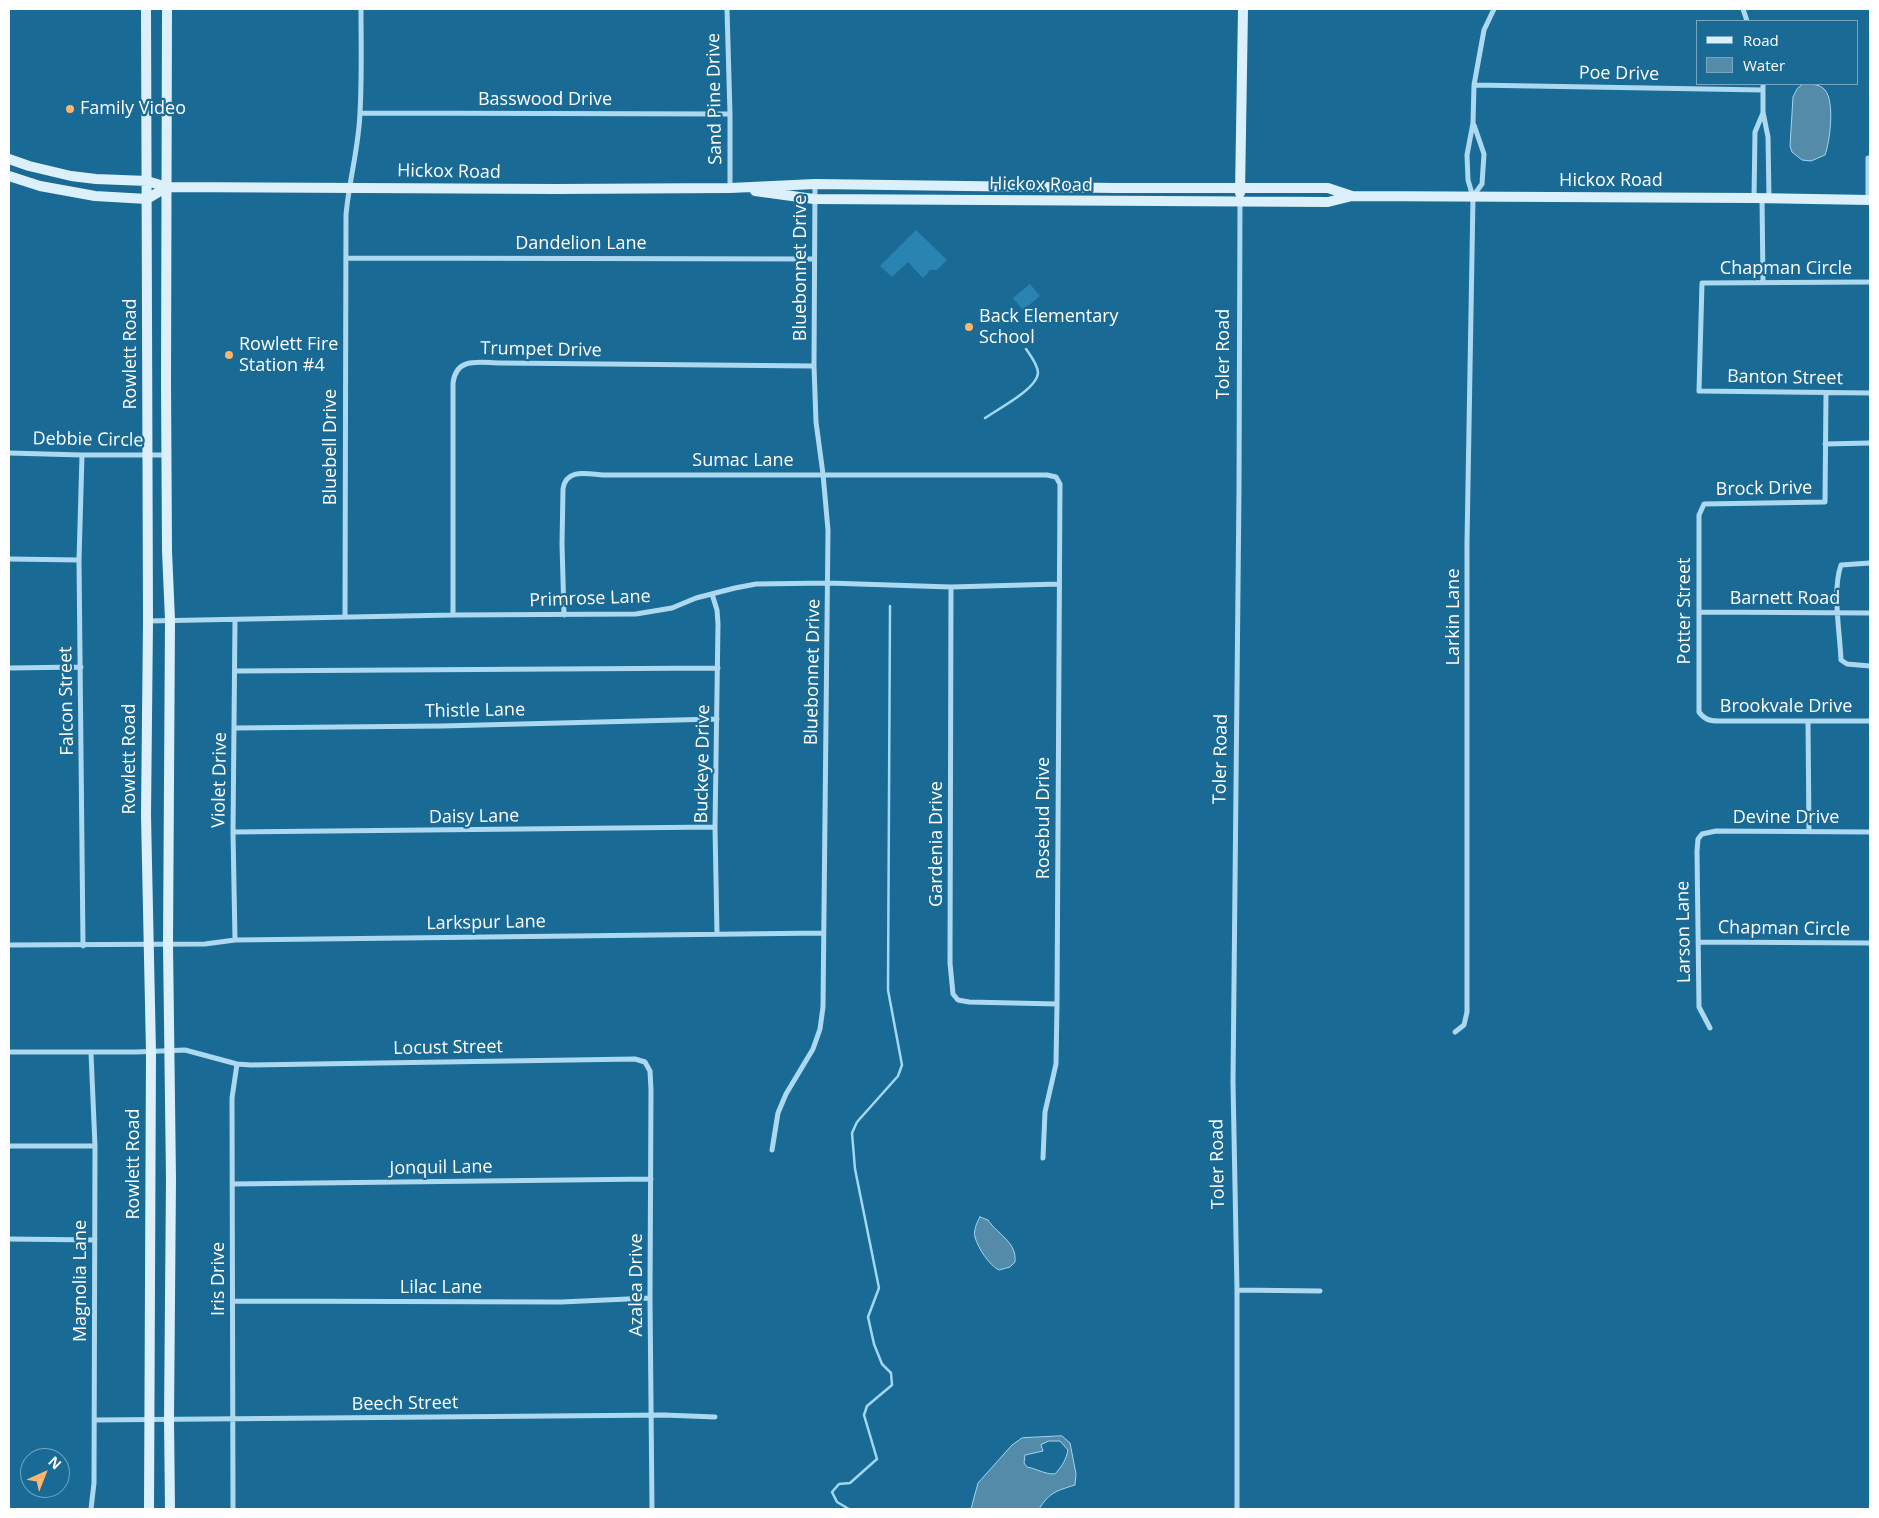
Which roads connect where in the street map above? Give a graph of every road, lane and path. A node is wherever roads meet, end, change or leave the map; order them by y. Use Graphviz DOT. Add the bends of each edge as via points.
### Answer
graph roads {
  1 [pos="146,9"];
  2 [pos="167,9"];
  3 [pos="361,9"];
  4 [pos="727,9"];
  5 [pos="1242,9"];
  6 [pos="1494,9"];
  7 [pos="1474,85"];
  8 [pos="1763,87"];
  9 [pos="1763,112"];
  10 [pos="360,113"];
  11 [pos="730,114"];
  12 [pos="1473,123"];
  13 [pos="1870,158"];
  14 [pos="9,159"];
  15 [pos="55,173"];
  16 [pos="9,176"];
  17 [pos="147,181"];
  18 [pos="815,184"];
  19 [pos="167,187"];
  20 [pos="348,187"];
  21 [pos="1008,187"];
  22 [pos="1029,187"];
  23 [pos="51,188"];
  24 [pos="730,188"];
  25 [pos="1240,188"];
  26 [pos="1352,196"];
  27 [pos="1473,197"];
  28 [pos="1762,198"];
  29 [pos="147,199"];
  30 [pos="814,200"];
  31 [pos="919,200"];
  32 [pos="1869,200"];
  33 [pos="1029,201"];
  34 [pos="1240,202"];
  35 [pos="347,258"];
  36 [pos="814,259"];
  37 [pos="1764,282"];
  38 [pos="1870,282"];
  39 [pos="814,366"];
  40 [pos="1699,391"];
  41 [pos="1826,393"];
  42 [pos="1870,393"];
  43 [pos="1870,443"];
  44 [pos="1825,444"];
  45 [pos="9,453"];
  46 [pos="148,454"];
  47 [pos="82,455"];
  48 [pos="167,455"];
  49 [pos="824,474"];
  50 [pos="1056,477"];
  51 [pos="1704,504"];
  52 [pos="9,559"];
  53 [pos="79,560"];
  54 [pos="1870,563"];
  55 [pos="828,583"];
  56 [pos="1059,584"];
  57 [pos="951,587"];
  58 [pos="712,594"];
  59 [pos="1700,612"];
  60 [pos="1838,613"];
  61 [pos="1870,613"];
  62 [pos="453,615"];
  63 [pos="564,615"];
  64 [pos="345,617"];
  65 [pos="170,620"];
  66 [pos="235,620"];
  67 [pos="148,621"];
  68 [pos="1870,666"];
  69 [pos="81,667"];
  70 [pos="9,668"];
  71 [pos="718,668"];
  72 [pos="235,671"];
  73 [pos="1703,718"];
  74 [pos="717,719"];
  75 [pos="1808,721"];
  76 [pos="1870,721"];
  77 [pos="234,728"];
  78 [pos="715,827"];
  79 [pos="233,832"];
  80 [pos="1810,832"];
  81 [pos="1870,832"];
  82 [pos="1702,834"];
  83 [pos="823,933"];
  84 [pos="717,934"];
  85 [pos="235,940"];
  86 [pos="1698,942"];
  87 [pos="1870,943"];
  88 [pos="168,944"];
  89 [pos="148,945"];
  90 [pos="9,946"];
  91 [pos="83,946"];
  92 [pos="1057,1004"];
  93 [pos="1710,1028"];
  94 [pos="1455,1032"];
  95 [pos="9,1052"];
  96 [pos="150,1052"];
  97 [pos="169,1052"];
  98 [pos="91,1053"];
  99 [pos="645,1062"];
  100 [pos="237,1064"];
  101 [pos="9,1146"];
  102 [pos="95,1146"];
  103 [pos="772,1150"];
  104 [pos="1043,1158"];
  105 [pos="650,1179"];
  106 [pos="232,1184"];
  107 [pos="9,1239"];
  108 [pos="95,1240"];
  109 [pos="1237,1290"];
  110 [pos="1320,1291"];
  111 [pos="650,1298"];
  112 [pos="233,1301"];
  113 [pos="652,1416"];
  114 [pos="715,1416"];
  115 [pos="168,1419"];
  116 [pos="232,1419"];
  117 [pos="94,1420"];
  118 [pos="150,1420"];
  119 [pos="92,1509"];
  120 [pos="149,1509"];
  121 [pos="170,1509"];
  122 [pos="233,1509"];
  123 [pos="652,1509"];
  124 [pos="1237,1509"];
  1 -- 17 [label="main road, Rowlett Road"];
  2 -- 19 [label="main road, Rowlett Road"];
  3 -- 10 [label="street, Bluebell Drive"];
  4 -- 11 [label="street, Sand Pine Drive"];
  5 -- 25 [label="main road, Toler Road"];
  6 -- 7 [label="street" via="1484,30"];
  7 -- 8 [label="street, Poe Drive"];
  7 -- 12 [label="street"];
  8 -- 9 [label="street"];
  9 -- 28 [label="street" via="1768,137"];
  9 -- 28 [label="street" via="1755,132"];
  10 -- 11 [label="street, Basswood Drive"];
  10 -- 20 [label="street, Bluebell Drive" via="356,158"];
  11 -- 24 [label="street, Sand Pine Drive"];
  12 -- 27 [label="street" via="1467,155 1468,180"];
  12 -- 27 [label="street" via="1484,154 1482,184"];
  13 -- 32 [label="street"];
  14 -- 15 [label="main road, Hickox Road"];
  15 -- 17 [label="main road, Hickox Road"];
  15 -- 23 [label="main road"];
  16 -- 23 [label="main road"];
  17 -- 19 [label="main road, Hickox Road"];
  17 -- 29 [label="main road, Rowlett Road"];
  18 -- 21 [label="main road, Hickox Road"];
  18 -- 24 [label="main road, Hickox Road"];
  18 -- 30 [label="street, Bluebonnet Drive"];
  19 -- 20 [label="main road, Hickox Road"];
  19 -- 29 [label="main road"];
  19 -- 48 [label="main road, Rowlett Road"];
  20 -- 24 [label="main road, Hickox Road"];
  20 -- 35 [label="street, Bluebell Drive"];
  21 -- 22 [label="main road, Hickox Road"];
  21 -- 31 [label="main road" via="1002,190 928,189"];
  22 -- 25 [label="main road, Hickox Road"];
  22 -- 33 [label="main road"];
  23 -- 29 [label="main road" via="95,196"];
  24 -- 30 [label="main road, Hickox Road"];
  25 -- 26 [label="main road, Hickox Road" via="1328,188"];
  25 -- 34 [label="main road, Toler Road"];
  26 -- 27 [label="main road, Hickox Road"];
  26 -- 34 [label="main road, Hickox Road" via="1328,202"];
  27 -- 28 [label="main road, Hickox Road"];
  27 -- 94 [label="street, Larkin Lane" via="1467,1012 1464,1024"];
  28 -- 32 [label="main road, Hickox Road"];
  28 -- 37 [label="street"];
  29 -- 46 [label="main road, Rowlett Road"];
  30 -- 31 [label="main road, Hickox Road"];
  30 -- 36 [label="street, Bluebonnet Drive"];
  31 -- 33 [label="main road, Hickox Road"];
  33 -- 34 [label="main road, Hickox Road"];
  34 -- 109 [label="street, Toler Road" via="1233,1082"];
  35 -- 36 [label="street, Dandelion Lane"];
  35 -- 64 [label="street, Bluebell Drive"];
  36 -- 39 [label="street, Bluebonnet Drive"];
  37 -- 38 [label="street, Chapman Circle"];
  37 -- 40 [label="street, Chapman Circle" via="1702,283"];
  39 -- 49 [label="street, Bluebonnet Drive" via="816,422"];
  39 -- 62 [label="street, Trumpet Drive" via="467,363 459,367 454,373 453,384"];
  40 -- 41 [label="street, Banton Street"];
  41 -- 42 [label="street, Banton Street"];
  41 -- 44 [label="street"];
  43 -- 44 [label="street"];
  44 -- 51 [label="street, Brock Drive" via="1825,502"];
  45 -- 47 [label="street, Debbie Circle"];
  46 -- 47 [label="street, Debbie Circle"];
  46 -- 48 [label="street, Debbie Circle"];
  46 -- 67 [label="main road, Rowlett Road"];
  47 -- 53 [label="street, Falcon Street"];
  48 -- 65 [label="main road, Rowlett Road"];
  49 -- 50 [label="street, Sumac Lane"];
  49 -- 55 [label="street, Bluebonnet Drive"];
  49 -- 63 [label="street, Sumac Lane" via="603,476 579,473 570,477 564,482 563,489"];
  50 -- 56 [label="street, Rosebud Drive" via="1060,484"];
  51 -- 59 [label="street, Potter Street" via="1698,515"];
  52 -- 53 [label="street"];
  53 -- 69 [label="street, Falcon Street"];
  54 -- 60 [label="street" via="1841,565"];
  55 -- 57 [label="street, Primrose Lane"];
  55 -- 58 [label="street, Primrose Lane" via="756,584"];
  55 -- 83 [label="street, Bluebonnet Drive"];
  56 -- 57 [label="street, Primrose Lane"];
  56 -- 92 [label="street, Rosebud Drive"];
  57 -- 92 [label="street, Gardenia Drive" via="950,963 953,994 958,1000 969,1002"];
  58 -- 63 [label="street, Primrose Lane" via="672,608 636,614"];
  58 -- 71 [label="street, Buckeye Drive" via="717,610"];
  59 -- 60 [label="street, Barnett Road"];
  59 -- 73 [label="street, Potter Street" via="1698,703"];
  60 -- 61 [label="street, Barnett Road"];
  60 -- 68 [label="street" via="1841,660 1847,664"];
  62 -- 63 [label="street, Primrose Lane"];
  62 -- 64 [label="street, Primrose Lane"];
  64 -- 66 [label="street, Primrose Lane"];
  65 -- 66 [label="street, Primrose Lane"];
  65 -- 67 [label="street, Primrose Lane"];
  65 -- 88 [label="main road, Rowlett Road"];
  66 -- 72 [label="street, Violet Drive"];
  67 -- 89 [label="main road, Rowlett Road"];
  69 -- 70 [label="street"];
  69 -- 91 [label="street, Falcon Street"];
  71 -- 72 [label="street"];
  71 -- 74 [label="street, Buckeye Drive"];
  72 -- 77 [label="street, Violet Drive"];
  73 -- 75 [label="street, Brookvale Drive" via="1718,722"];
  74 -- 77 [label="street, Thistle Lane"];
  74 -- 78 [label="street, Buckeye Drive"];
  75 -- 76 [label="street, Brookvale Drive"];
  75 -- 80 [label="street"];
  77 -- 79 [label="street, Violet Drive"];
  78 -- 79 [label="street, Daisy Lane"];
  78 -- 84 [label="street, Buckeye Drive"];
  79 -- 85 [label="street, Violet Drive"];
  80 -- 81 [label="street, Devine Drive"];
  80 -- 82 [label="street, Devine Drive" via="1716,831"];
  82 -- 86 [label="street, Larson Lane" via="1697,851"];
  83 -- 84 [label="street, Larkspur Lane"];
  83 -- 103 [label="street, Bluebonnet Drive" via="820,1029 813,1049 778,1113"];
  84 -- 85 [label="street, Larkspur Lane"];
  85 -- 88 [label="street, Larkspur Lane"];
  86 -- 87 [label="street, Chapman Circle"];
  86 -- 93 [label="street, Larson Lane" via="1699,1007"];
  88 -- 89 [label="street, Larkspur Lane"];
  88 -- 97 [label="main road, Rowlett Road"];
  89 -- 91 [label="street, Larkspur Lane"];
  89 -- 96 [label="main road, Rowlett Road"];
  90 -- 91 [label="street, Larkspur Lane"];
  92 -- 104 [label="street, Rosebud Drive" via="1056,1064 1044,1112"];
  95 -- 98 [label="street"];
  96 -- 97 [label="street"];
  96 -- 98 [label="street"];
  96 -- 118 [label="main road, Rowlett Road"];
  97 -- 100 [label="street" via="195,1052"];
  97 -- 115 [label="main road, Rowlett Road"];
  98 -- 102 [label="street, Magnolia Lane"];
  99 -- 100 [label="street, Locust Street"];
  99 -- 105 [label="street, Azalea Drive" via="650,1071 651,1090"];
  100 -- 106 [label="street, Iris Drive" via="232,1098"];
  101 -- 102 [label="street"];
  102 -- 108 [label="street, Magnolia Lane"];
  105 -- 106 [label="street, Jonquil Lane"];
  105 -- 111 [label="street, Azalea Drive"];
  106 -- 112 [label="street, Iris Drive"];
  107 -- 108 [label="street"];
  108 -- 117 [label="street, Magnolia Lane"];
  109 -- 110 [label="street"];
  109 -- 124 [label="street, Toler Road"];
  111 -- 112 [label="street, Lilac Lane" via="561,1302"];
  111 -- 113 [label="street, Azalea Drive"];
  112 -- 116 [label="street, Iris Drive"];
  113 -- 114 [label="street, Beech Street"];
  113 -- 116 [label="street, Beech Street"];
  113 -- 123 [label="street, Azalea Drive"];
  115 -- 116 [label="street, Beech Street"];
  115 -- 118 [label="street, Beech Street"];
  115 -- 121 [label="main road, Rowlett Road"];
  116 -- 122 [label="street, Iris Drive"];
  117 -- 118 [label="street, Beech Street"];
  117 -- 119 [label="street, Magnolia Lane"];
  118 -- 120 [label="main road, Rowlett Road"];
}
